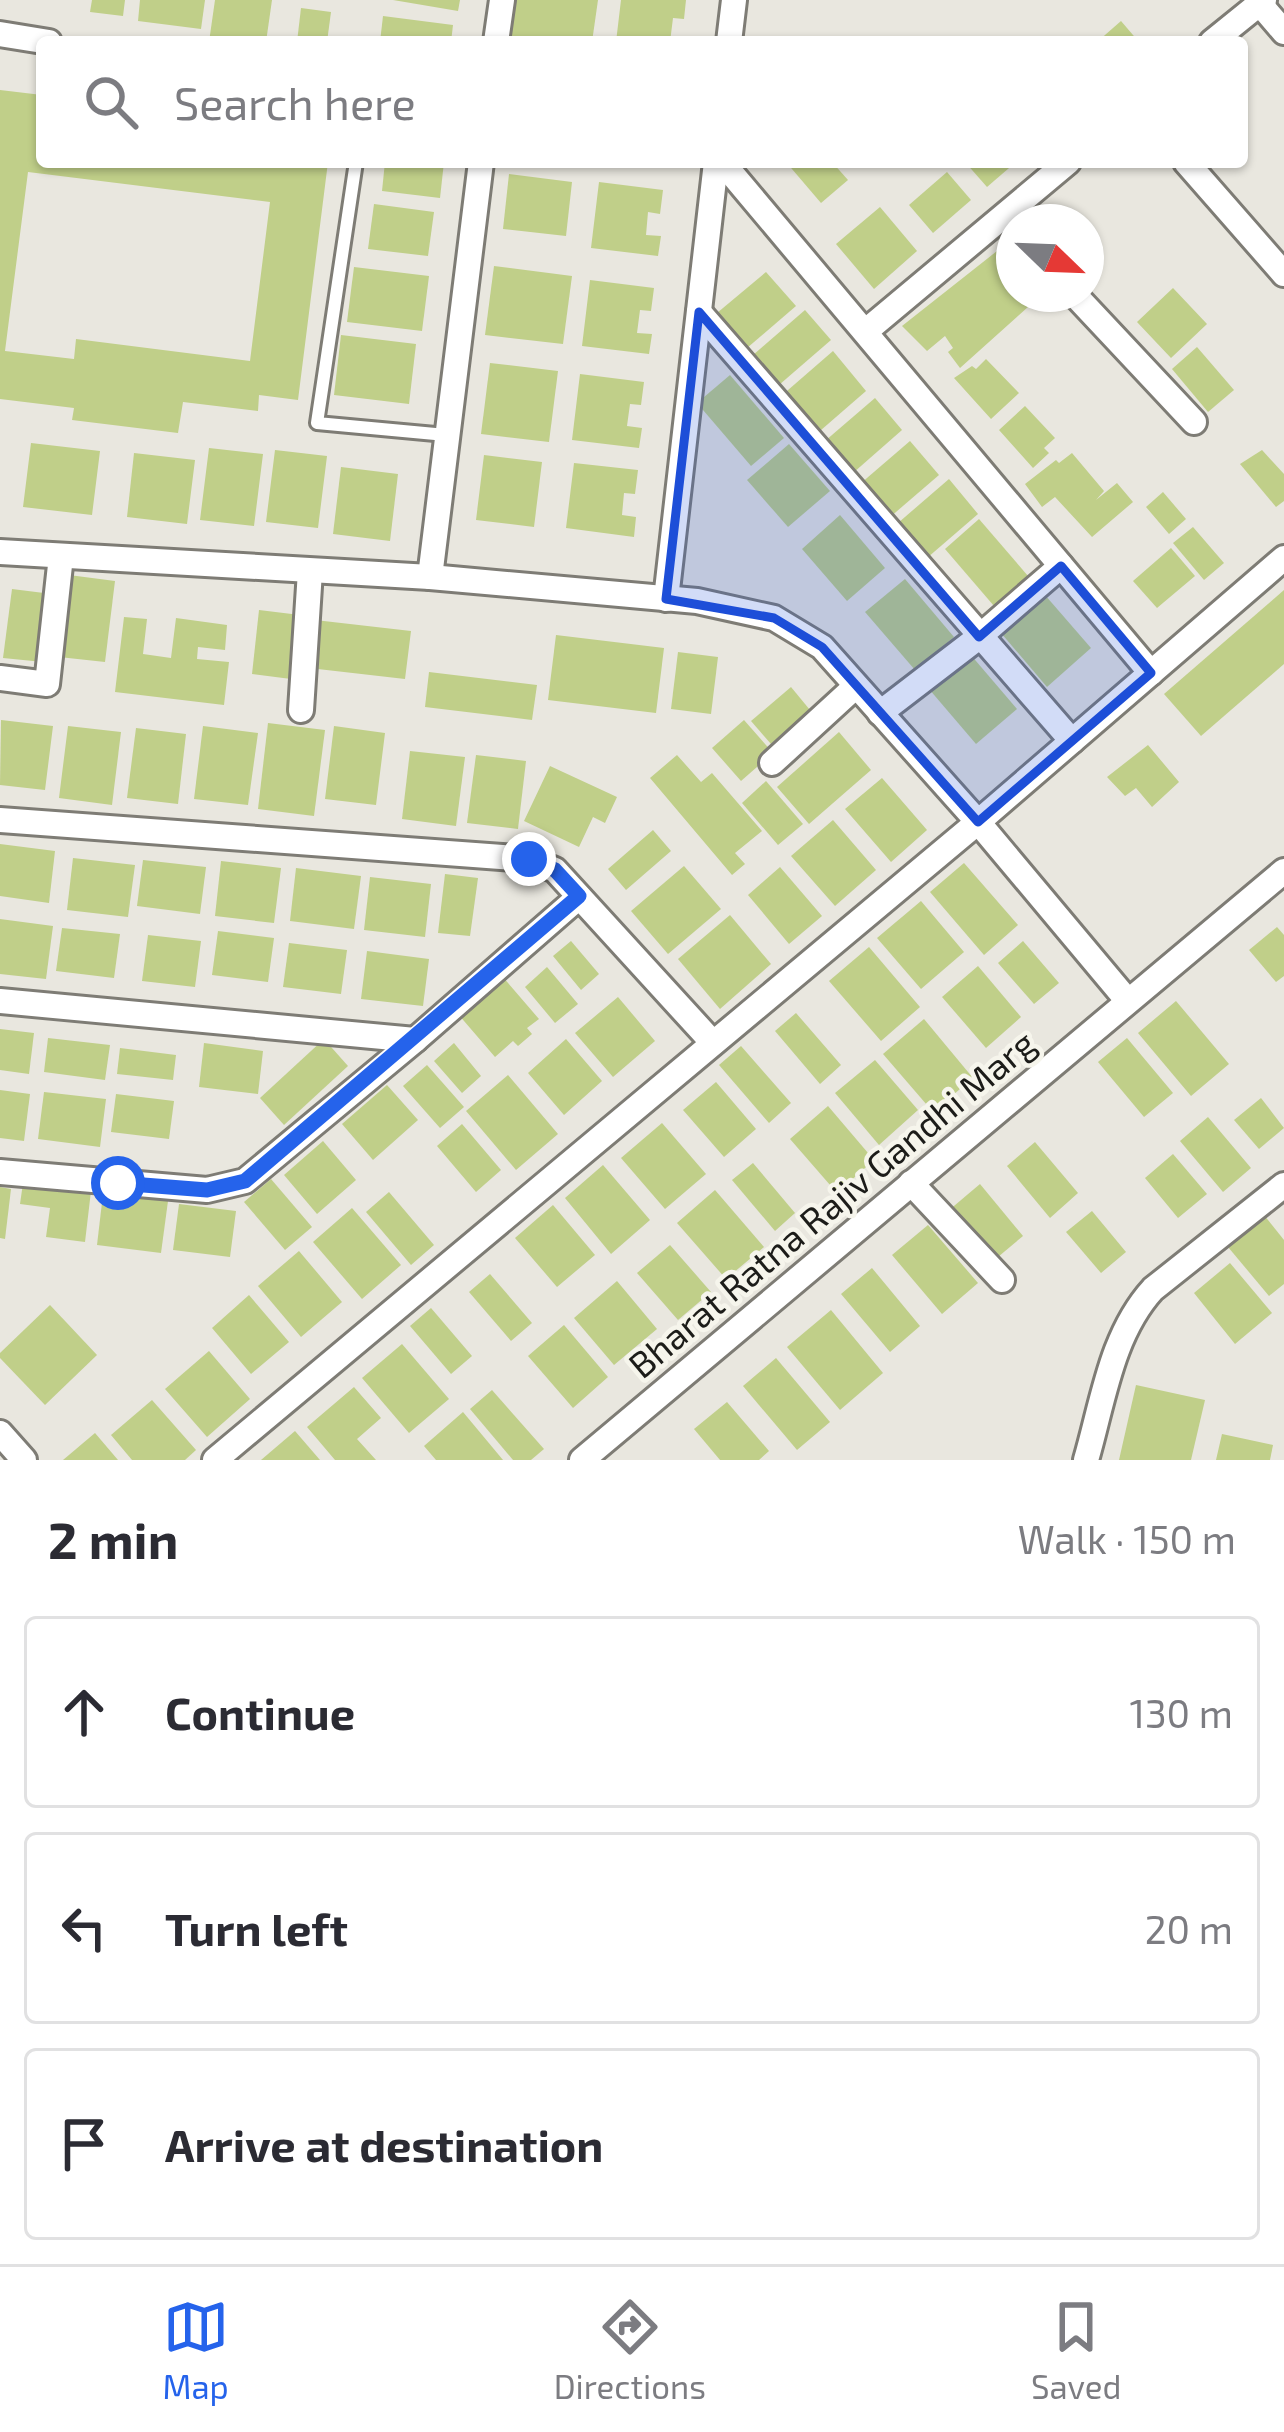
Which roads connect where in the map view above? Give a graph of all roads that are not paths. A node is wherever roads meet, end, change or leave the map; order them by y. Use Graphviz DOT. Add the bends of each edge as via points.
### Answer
graph roads {
  1 [pos="502,0"];
  2 [pos="734,0"];
  3 [pos="1262,2"];
  4 [pos="1284,32"];
  5 [pos="0,34"];
  6 [pos="497,36"];
  7 [pos="730,36"];
  8 [pos="1220,36"];
  9 [pos="36,40"];
  10 [pos="355,168"];
  11 [pos="481,168"];
  12 [pos="718,168"];
  13 [pos="724,168"];
  14 [pos="1062,168"];
  15 [pos="1191,168"];
  16 [pos="1028,204"];
  17 [pos="996,234"];
  18 [pos="1284,274"];
  19 [pos="699,312"];
  20 [pos="1091,312"];
  21 [pos="866,331"];
  22 [pos="1194,422"];
  23 [pos="448,435"];
  24 [pos="0,552"];
  25 [pos="61,556"];
  26 [pos="1284,558"];
  27 [pos="1061,566"];
  28 [pos="310,571"];
  29 [pos="430,577"];
  30 [pos="666,598"];
  31 [pos="979,637"];
  32 [pos="1151,673"];
  33 [pos="0,678"];
  34 [pos="856,686"];
  35 [pos="301,710"];
  36 [pos="880,713"];
  37 [pos="1072,741"];
  38 [pos="772,763"];
  39 [pos="0,820"];
  40 [pos="978,822"];
  41 [pos="1284,871"];
  42 [pos="579,896"];
  43 [pos="1127,1000"];
  44 [pos="0,1001"];
  45 [pos="415,1040"];
  46 [pos="713,1043"];
  47 [pos="0,1172"];
  48 [pos="911,1183"];
  49 [pos="1284,1185"];
  50 [pos="1002,1280"];
  51 [pos="0,1433"];
  52 [pos="24,1460"];
  53 [pos="215,1460"];
  54 [pos="582,1460"];
  55 [pos="1086,1460"];
  1 -- 6 [label="street"];
  2 -- 7 [label="street"];
  3 -- 4 [label="street"];
  3 -- 8 [label="street"];
  5 -- 9 [label="street"];
  10 -- 23 [label="lane" via="317,423"];
  11 -- 23 [label="street"];
  12 -- 19 [label="street"];
  13 -- 21 [label="street"];
  14 -- 16 [label="street"];
  15 -- 18 [label="street"];
  17 -- 21 [label="street"];
  19 -- 30 [label="street"];
  19 -- 31 [label="street"];
  20 -- 22 [label="street"];
  21 -- 27 [label="street"];
  23 -- 29 [label="street"];
  24 -- 25 [label="street"];
  25 -- 28 [label="street"];
  25 -- 33 [label="street" via="47,684"];
  26 -- 32 [label="street"];
  27 -- 31 [label="street"];
  27 -- 32 [label="street"];
  28 -- 29 [label="street"];
  28 -- 35 [label="street"];
  29 -- 30 [label="street"];
  30 -- 34 [label="street" via="774,618 822,647"];
  31 -- 36 [label="street"];
  31 -- 37 [label="street"];
  32 -- 37 [label="street"];
  34 -- 36 [label="street"];
  34 -- 38 [label="street"];
  36 -- 40 [label="street"];
  37 -- 40 [label="street"];
  39 -- 42 [label="street" via="529,859 555,870"];
  40 -- 43 [label="street"];
  40 -- 46 [label="street"];
  41 -- 43 [label="street, Bharat Ratna Rajiv Gandhi Marg"];
  42 -- 45 [label="street"];
  42 -- 46 [label="street"];
  43 -- 48 [label="street, Bharat Ratna Rajiv Gandhi Marg"];
  44 -- 45 [label="street"];
  45 -- 47 [label="street" via="245,1181 223,1189"];
  46 -- 53 [label="street"];
  48 -- 50 [label="street"];
  48 -- 54 [label="street, Bharat Ratna Rajiv Gandhi Marg"];
  49 -- 55 [label="street" via="1136,1308"];
  51 -- 52 [label="street"];
}
